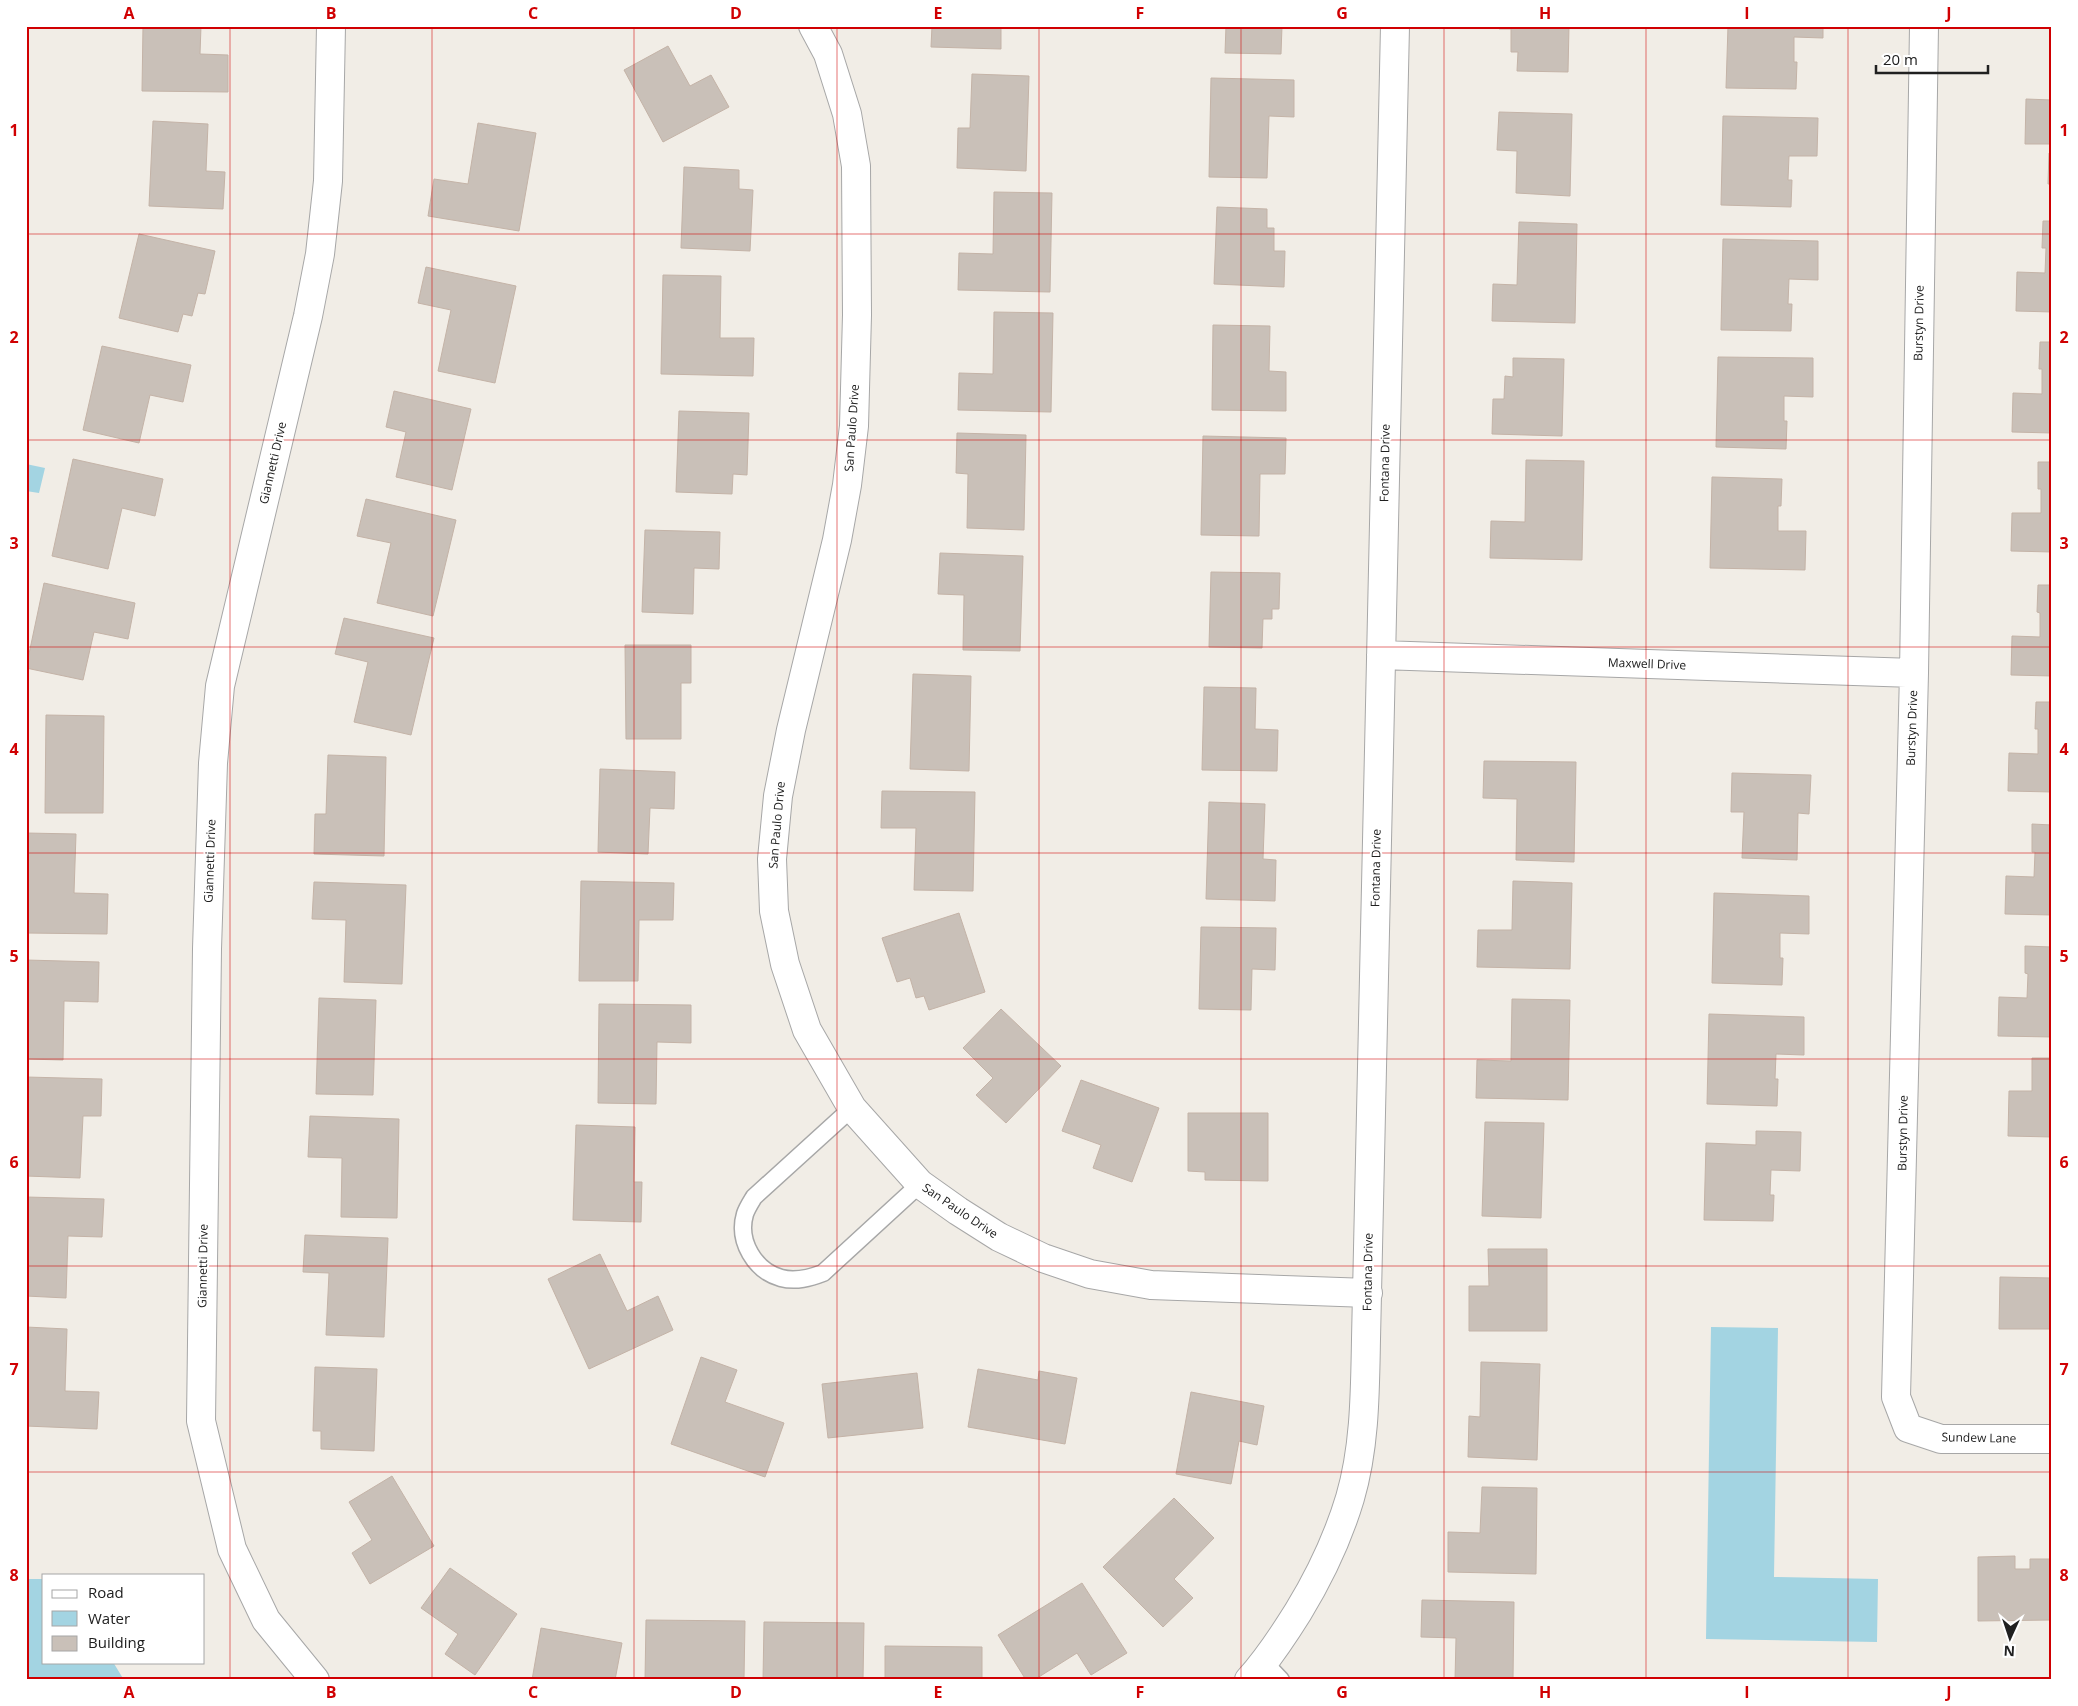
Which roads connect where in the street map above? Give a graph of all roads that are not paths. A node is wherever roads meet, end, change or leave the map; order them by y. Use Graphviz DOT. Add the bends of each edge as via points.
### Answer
graph roads {
  1 [pos="331,26"];
  2 [pos="813,26"];
  3 [pos="1395,26"];
  4 [pos="1924,26"];
  5 [pos="1380,655"];
  6 [pos="1914,672"];
  7 [pos="852,1108"];
  8 [pos="920,1184"];
  9 [pos="1368,1293"];
  10 [pos="1908,1428"];
  11 [pos="2052,1439"];
  12 [pos="1265,1674"];
  13 [pos="315,1680"];
  1 -- 13 [label="street, Giannetti Drive" via="328,181 320,254 220,686 208,939 201,1421 232,1549 266,1620"];
  2 -- 7 [label="street, San Paulo Drive" via="828,54 847,114 856,166 854,426 837,540 778,796 772,860 774,911 786,964 807,1030"];
  3 -- 5 [label="street, Fontana Drive"];
  4 -- 6 [label="street, Burstyn Drive"];
  5 -- 6 [label="street, Maxwell Drive"];
  5 -- 9 [label="street, Fontana Drive"];
  6 -- 10 [label="street, Burstyn Drive" via="1896,1397"];
  7 -- 8 [label="street, San Paulo Drive"];
  7 -- 8 [label="lane" via="754,1197 744,1215 743,1236 754,1260 782,1278 806,1279 823,1273"];
  8 -- 9 [label="street, San Paulo Drive" via="999,1237 1042,1258 1090,1274 1151,1285"];
  9 -- 12 [label="street, Fontana Drive" via="1362,1436 1350,1497 1334,1544 1315,1584"];
  10 -- 11 [label="street, Sundew Lane" via="1942,1439"];
}
